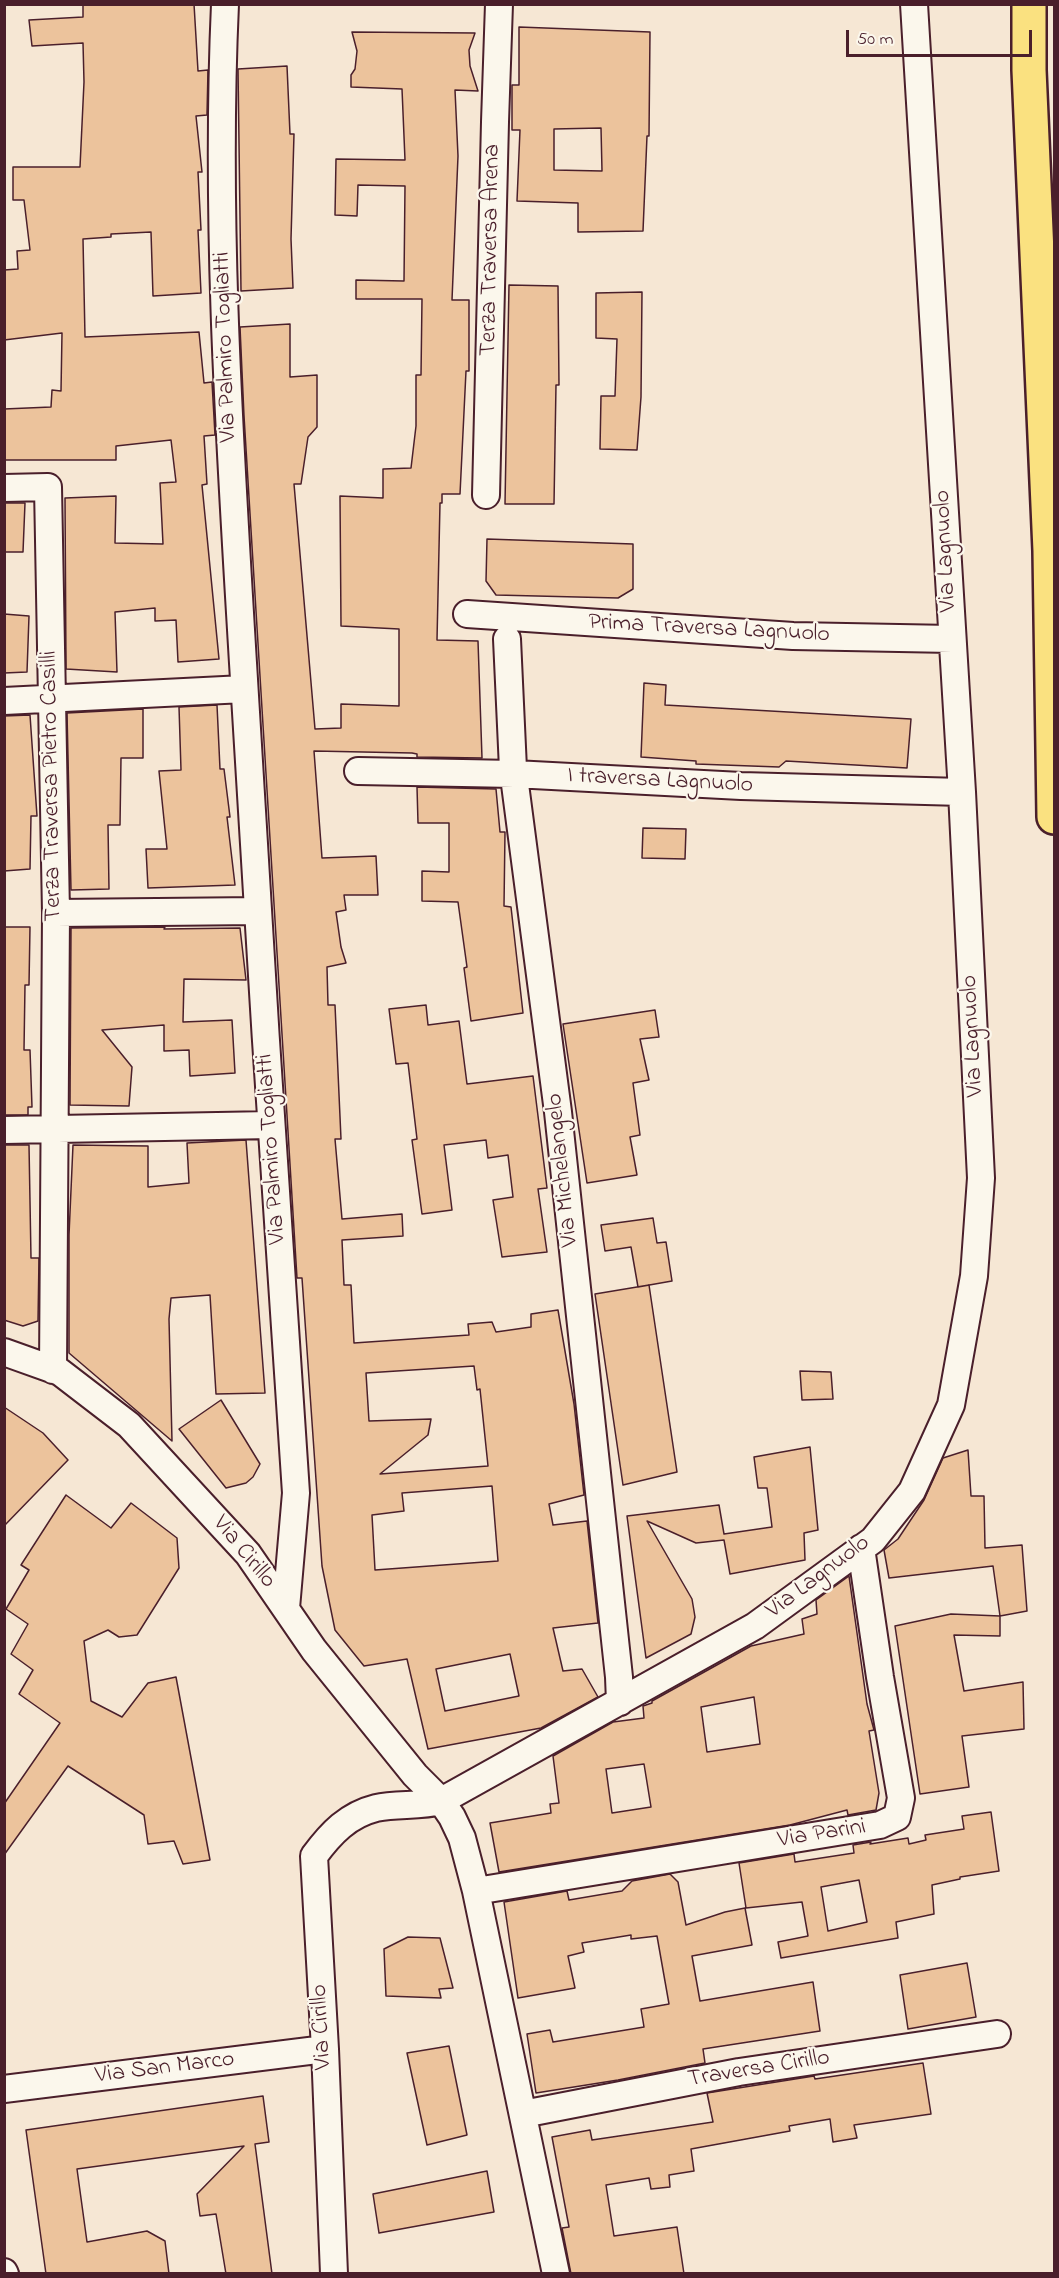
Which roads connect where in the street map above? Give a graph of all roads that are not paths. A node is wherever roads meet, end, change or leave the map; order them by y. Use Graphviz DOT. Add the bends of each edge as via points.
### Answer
graph roads {
  1 [pos="225,4"];
  2 [pos="500,4"];
  3 [pos="914,4"];
  4 [pos="1029,4"];
  5 [pos="4,488"];
  6 [pos="486,495"];
  7 [pos="467,615"];
  8 [pos="507,639"];
  9 [pos="952,639"];
  10 [pos="244,689"];
  11 [pos="51,699"];
  12 [pos="4,701"];
  13 [pos="358,771"];
  14 [pos="514,774"];
  15 [pos="962,792"];
  16 [pos="1054,817"];
  17 [pos="258,911"];
  18 [pos="56,913"];
  19 [pos="272,1125"];
  20 [pos="55,1129"];
  21 [pos="4,1130"];
  22 [pos="4,1352"];
  23 [pos="53,1370"];
  24 [pos="861,1548"];
  25 [pos="286,1608"];
  26 [pos="620,1702"];
  27 [pos="441,1801"];
  28 [pos="476,1891"];
  29 [pos="997,2034"];
  30 [pos="325,2049"];
  31 [pos="4,2089"];
  32 [pos="523,2114"];
  33 [pos="334,2274"];
  34 [pos="556,2274"];
  1 -- 10 [label="street, Via Palmiro Togliatti" via="224,341"];
  2 -- 6 [label="street, Terza Traversa Arena"];
  3 -- 9 [label="street, Via Lagnuolo"];
  4 -- 16 [label="highway" via="1050,551"];
  5 -- 11 [label="street, Terza Traversa Pietro Casilli" via="48,487"];
  7 -- 9 [label="street, Prima Traversa Lagnuolo" via="793,636"];
  8 -- 14 [label="street, Via Michelangelo"];
  9 -- 15 [label="street, Via Lagnuolo"];
  10 -- 11 [label="street"];
  10 -- 17 [label="street, Via Palmiro Togliatti"];
  11 -- 12 [label="street"];
  11 -- 18 [label="street, Terza Traversa Pietro Casilli"];
  13 -- 14 [label="street, I traversa Lagnuolo"];
  14 -- 15 [label="street, I traversa Lagnuolo"];
  14 -- 26 [label="street, Via Michelangelo" via="561,1135"];
  15 -- 24 [label="street, Via Lagnuolo" via="981,1178 974,1276 951,1405 912,1491 873,1540"];
  17 -- 18 [label="street"];
  17 -- 19 [label="street, Via Palmiro Togliatti"];
  18 -- 20 [label="street, Terza Traversa Pietro Casilli"];
  19 -- 20 [label="street"];
  19 -- 25 [label="street, Via Palmiro Togliatti" via="296,1493"];
  20 -- 21 [label="street"];
  20 -- 23 [label="street, Terza Traversa Pietro Casilli"];
  22 -- 23 [label="street, Via Cirillo"];
  23 -- 25 [label="street, Via Cirillo" via="129,1425 248,1554"];
  24 -- 26 [label="street, Via Lagnuolo" via="755,1626"];
  24 -- 28 [label="street, Via Parini" via="901,1798 897,1817 880,1825"];
  25 -- 27 [label="street, Via Cirillo" via="314,1650 415,1775"];
  26 -- 27 [label="street, Via Lagnuolo"];
  27 -- 28 [label="street, Via Cirillo" via="462,1838"];
  27 -- 30 [label="street, Via Cirillo" via="377,1808 354,1817 331,1833 314,1856"];
  28 -- 32 [label="street, Via Cirillo"];
  29 -- 32 [label="street, Traversa Cirillo" via="739,2072"];
  30 -- 31 [label="street, Via San Marco"];
  30 -- 33 [label="street, Via Cirillo"];
  32 -- 34 [label="street, Via Cirillo"];
}
